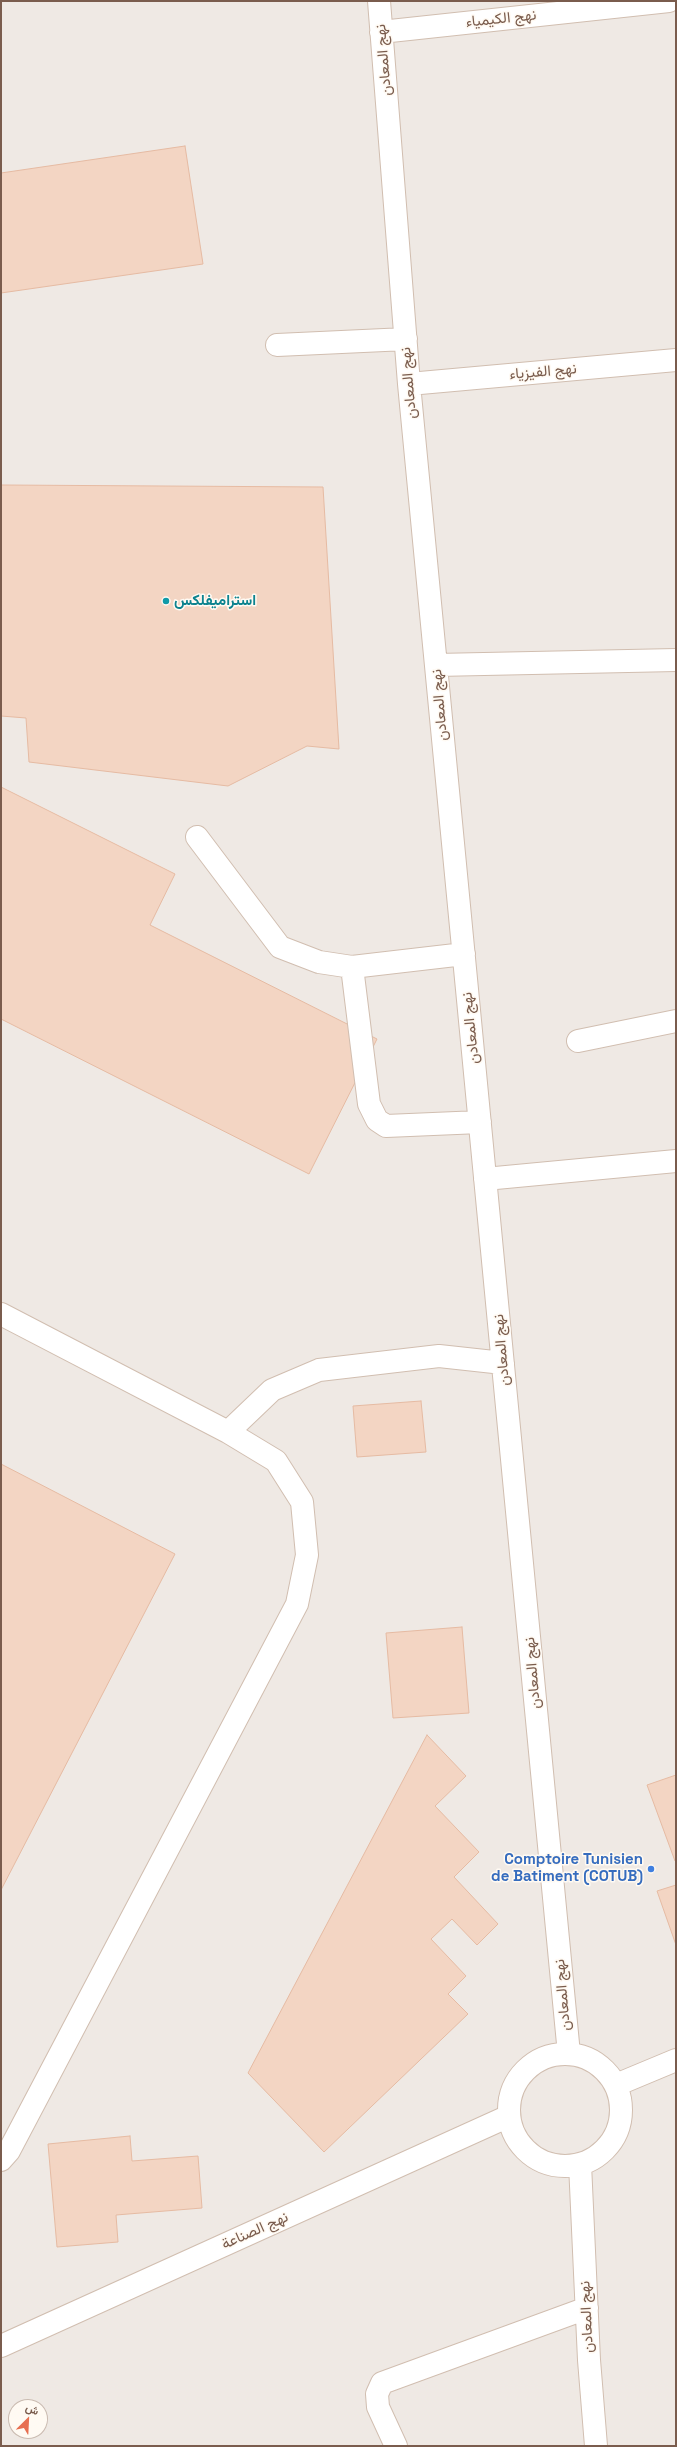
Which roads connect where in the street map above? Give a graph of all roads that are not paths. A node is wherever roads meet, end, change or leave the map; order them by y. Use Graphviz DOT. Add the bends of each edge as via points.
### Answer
graph roads {
  1 [pos="379,1"];
  2 [pos="669,1"];
  3 [pos="381,32"];
  4 [pos="406,339"];
  5 [pos="277,345"];
  6 [pos="676,360"];
  7 [pos="409,384"];
  8 [pos="676,660"];
  9 [pos="436,665"];
  10 [pos="197,837"];
  11 [pos="464,954"];
  12 [pos="352,967"];
  13 [pos="676,1021"];
  14 [pos="578,1041"];
  15 [pos="480,1122"];
  16 [pos="676,1161"];
  17 [pos="485,1179"];
  18 [pos="1,1314"];
  19 [pos="503,1363"];
  20 [pos="228,1432"];
  21 [pos="569,2054"];
  22 [pos="676,2060"];
  23 [pos="616,2085"];
  24 [pos="509,2116"];
  25 [pos="1,2160"];
  26 [pos="580,2164"];
  27 [pos="587,2308"];
  28 [pos="1,2346"];
  29 [pos="396,2446"];
  30 [pos="596,2446"];
  1 -- 3 [label="street, نهج المعادن"];
  2 -- 3 [label="street, نهج الكيمياء"];
  3 -- 4 [label="street, نهج المعادن"];
  4 -- 5 [label="street"];
  4 -- 7 [label="street, نهج المعادن"];
  6 -- 7 [label="street, نهج الفيزياء"];
  7 -- 9 [label="street, نهج المعادن"];
  8 -- 9 [label="street"];
  9 -- 11 [label="street, نهج المعادن"];
  10 -- 12 [label="street" via="280,947 319,962"];
  11 -- 12 [label="street"];
  11 -- 15 [label="street, نهج المعادن"];
  12 -- 15 [label="street" via="369,1104 377,1120 386,1126"];
  13 -- 14 [label="street"];
  15 -- 17 [label="street, نهج المعادن"];
  16 -- 17 [label="street"];
  17 -- 19 [label="street, نهج المعادن"];
  18 -- 20 [label="street"];
  19 -- 20 [label="street" via="439,1356 319,1370 272,1390"];
  19 -- 21 [label="street, نهج المعادن"];
  20 -- 25 [label="street" via="276,1461 302,1502 307,1555 297,1604 9,2151"];
  21 -- 23 [label="street" via="588,2058 604,2069"];
  21 -- 24 [label="street" via="551,2055 533,2063 514,2086"];
  22 -- 23 [label="street"];
  23 -- 26 [label="street" via="622,2113 617,2132 606,2149"];
  24 -- 26 [label="street" via="515,2136 527,2151 542,2161 561,2166"];
  24 -- 28 [label="street, نهج الصناعة"];
  26 -- 27 [label="street, نهج المعادن"];
  27 -- 29 [label="street" via="382,2383 377,2394 378,2407"];
  27 -- 30 [label="street, نهج المعادن"];
}
